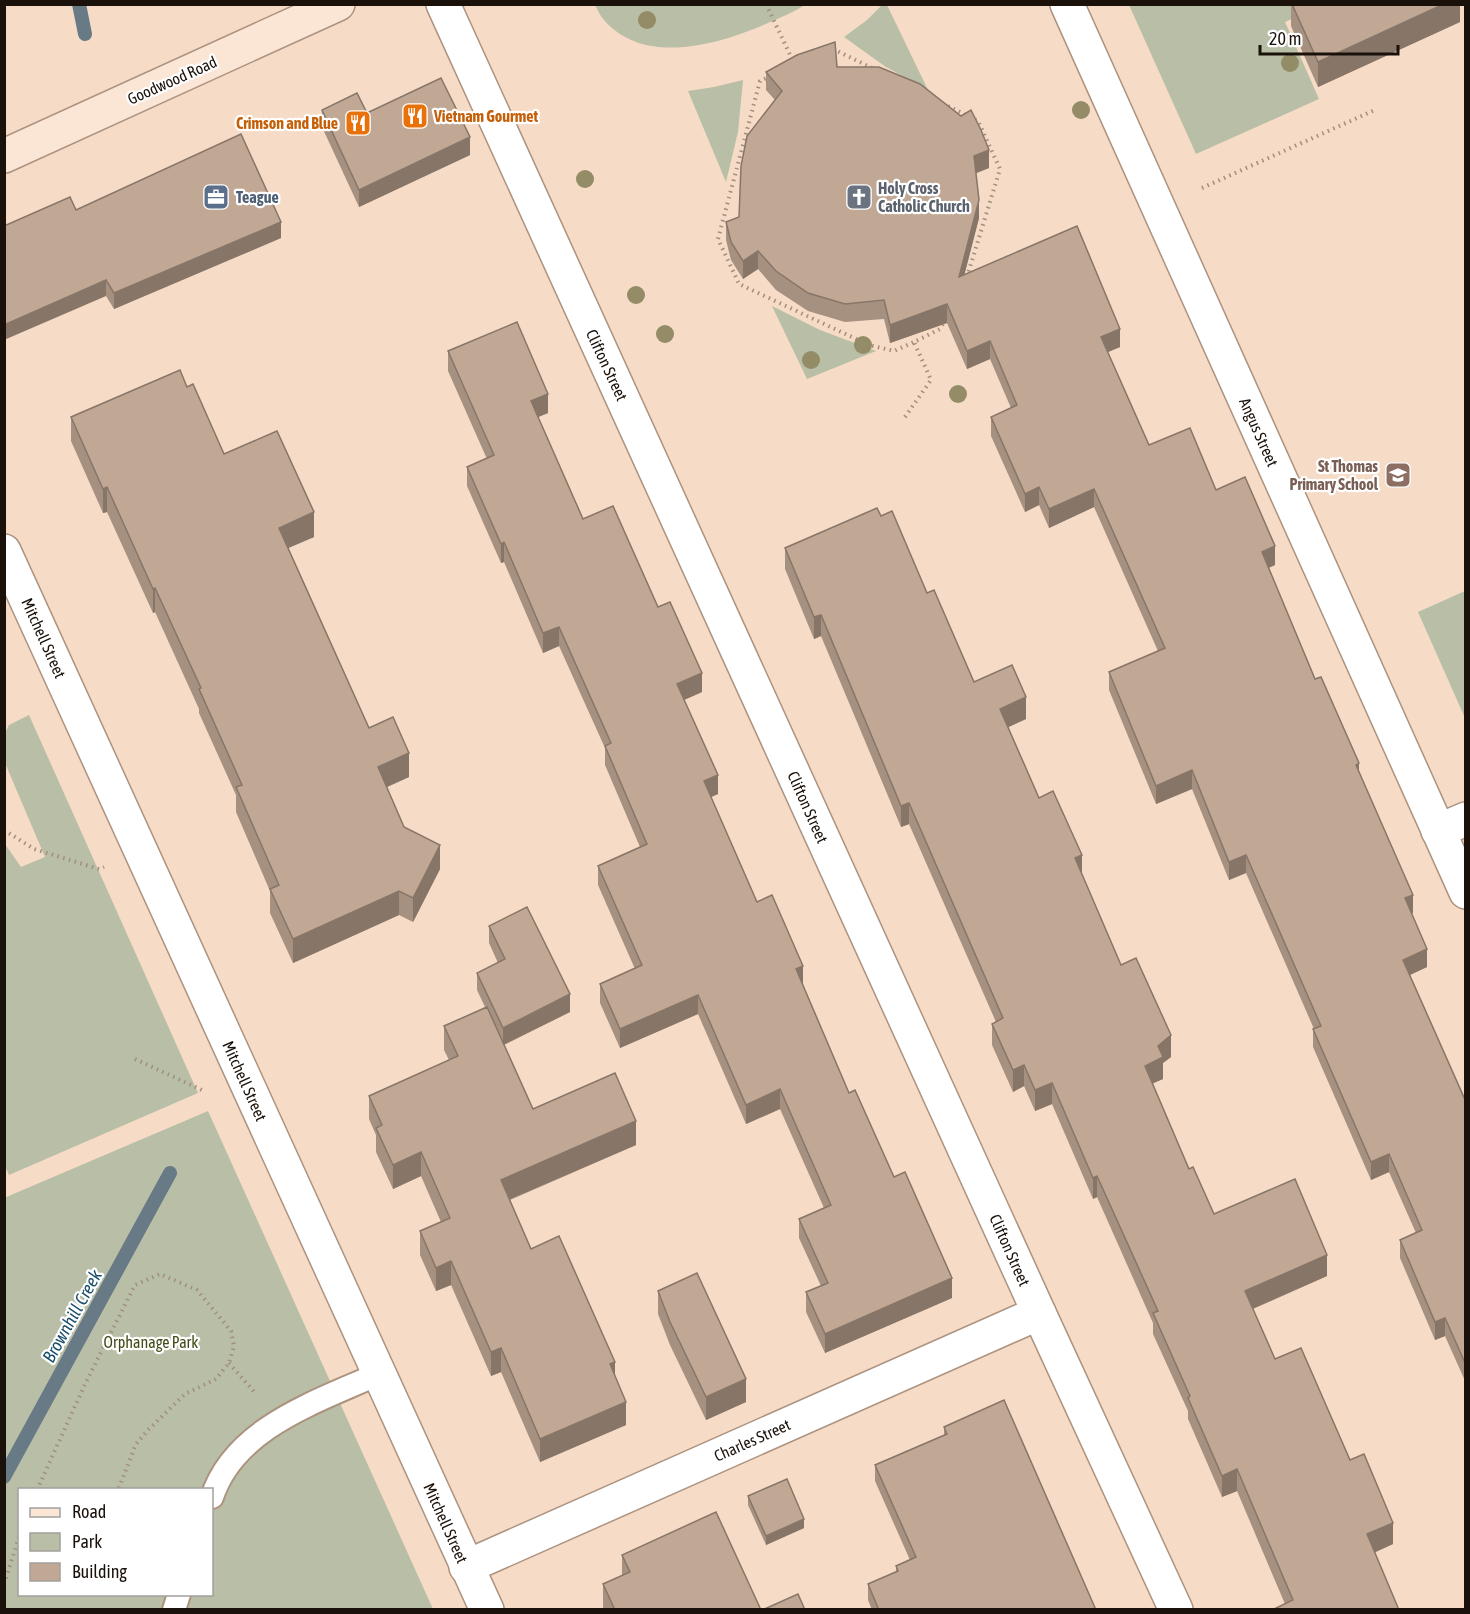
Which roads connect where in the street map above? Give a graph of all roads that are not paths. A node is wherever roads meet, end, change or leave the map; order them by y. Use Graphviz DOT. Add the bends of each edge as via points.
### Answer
graph roads {
  1 [pos="338,4"];
  2 [pos="443,4"];
  3 [pos="1067,4"];
  4 [pos="4,156"];
  5 [pos="4,551"];
  6 [pos="1452,825"];
  7 [pos="1466,892"];
  8 [pos="1039,1313"];
  9 [pos="378,1374"];
  10 [pos="213,1495"];
  11 [pos="466,1567"];
  12 [pos="487,1610"];
  13 [pos="1176,1610"];
  1 -- 4 [label="main road, Goodwood Road"];
  2 -- 8 [label="street, Clifton Street"];
  3 -- 6 [label="street, Angus Street"];
  5 -- 9 [label="street, Mitchell Street"];
  6 -- 7 [label="street, Angus Street"];
  8 -- 11 [label="street, Charles Street"];
  8 -- 13 [label="street, Clifton Street"];
  9 -- 10 [label="lane" via="279,1420 226,1467"];
  9 -- 11 [label="street, Mitchell Street"];
  11 -- 12 [label="street, Mitchell Street"];
}
